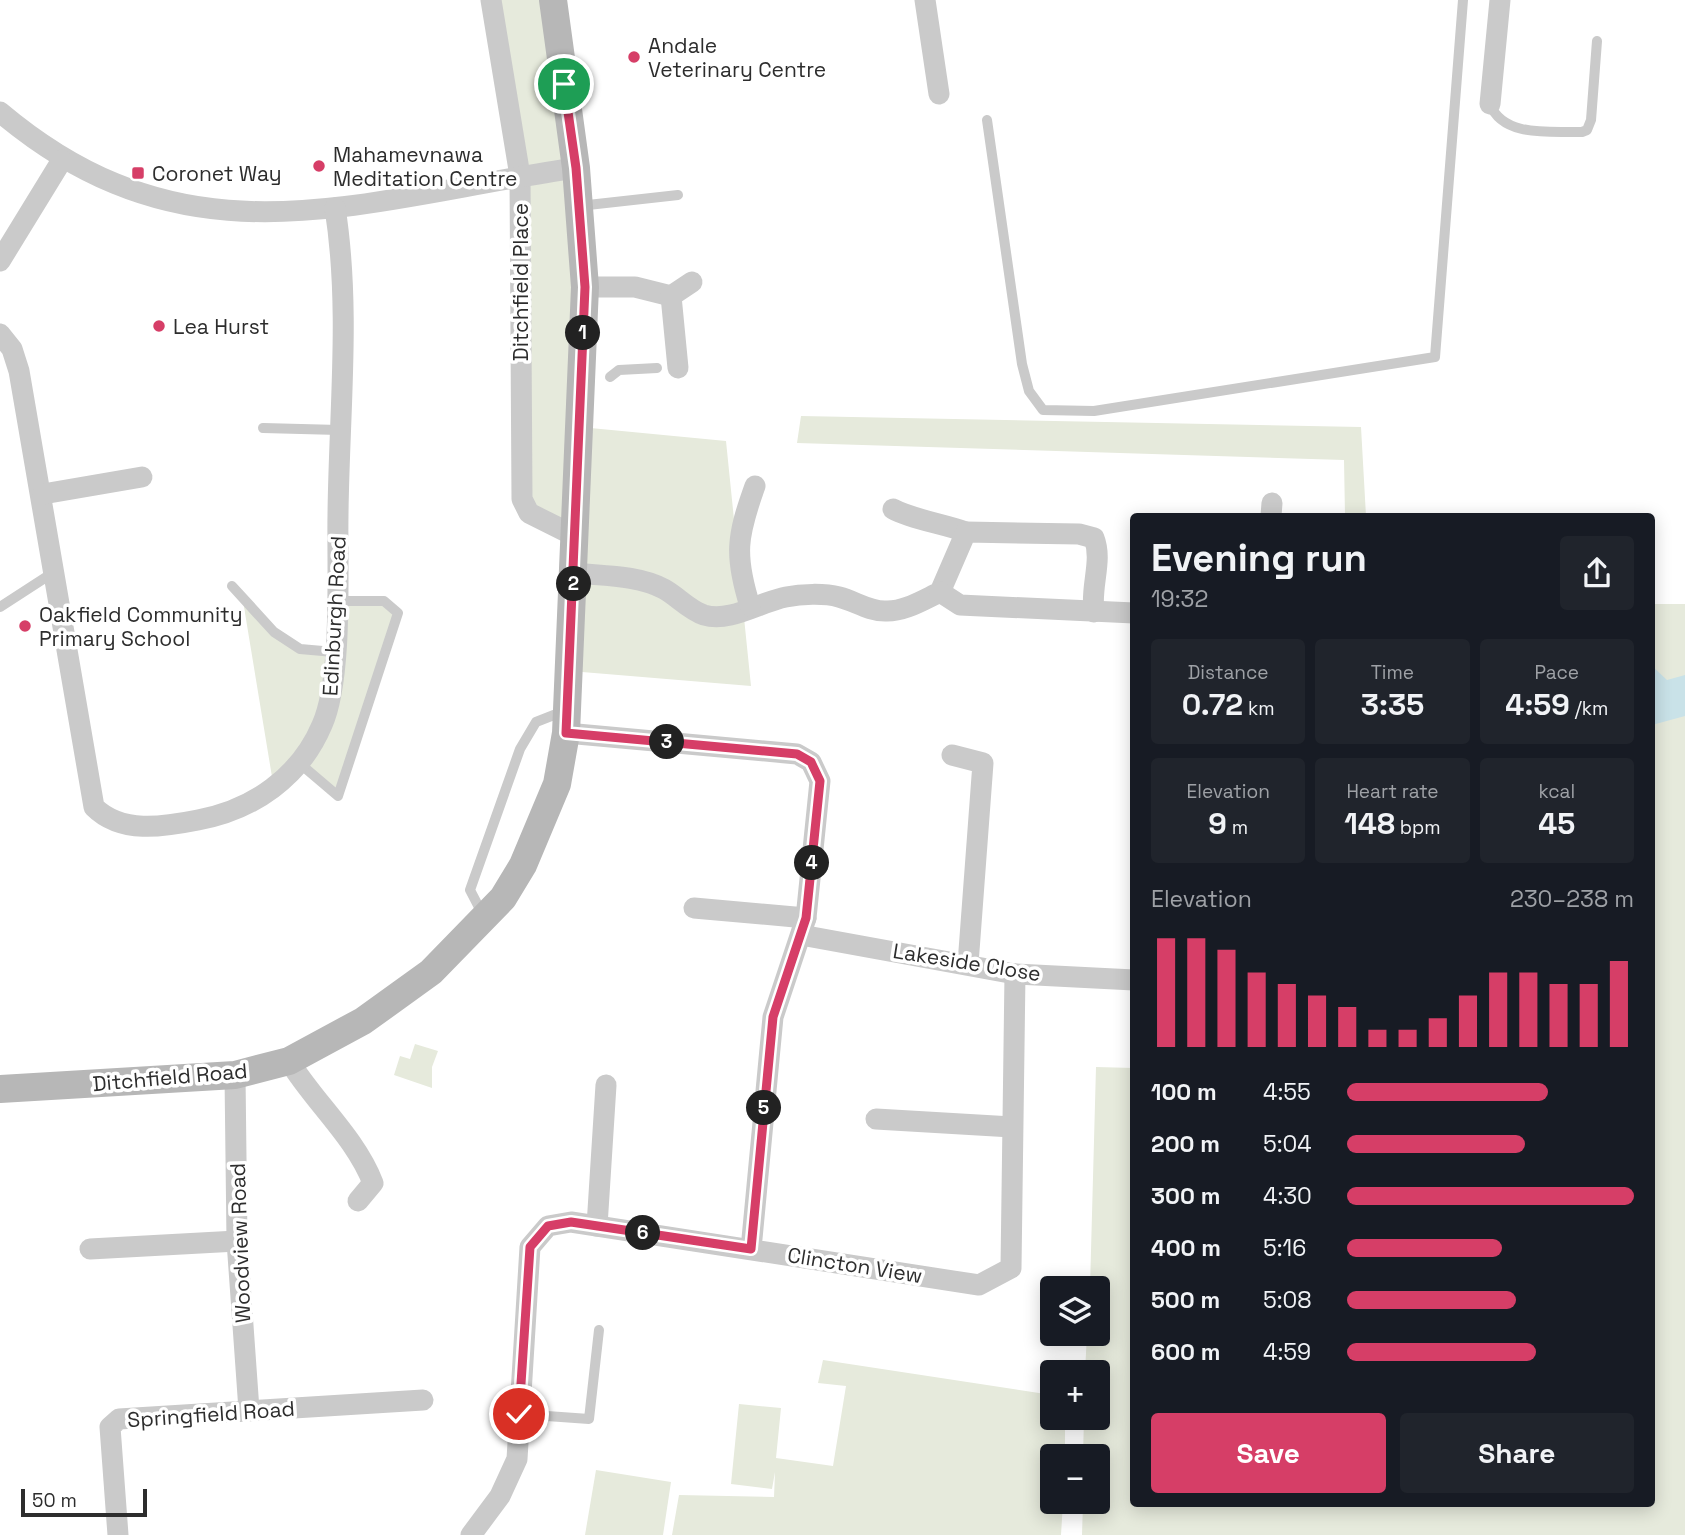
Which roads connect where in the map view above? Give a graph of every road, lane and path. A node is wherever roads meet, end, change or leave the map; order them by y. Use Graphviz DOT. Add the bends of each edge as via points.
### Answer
graph roads {
  1 [pos="491,0"];
  2 [pos="553,0"];
  3 [pos="925,0"];
  4 [pos="1463,0"];
  5 [pos="1500,0"];
  6 [pos="1597,41"];
  7 [pos="939,94"];
  8 [pos="1490,104"];
  9 [pos="0,112"];
  10 [pos="987,120"];
  11 [pos="62,159"];
  12 [pos="576,168"];
  13 [pos="520,176"];
  14 [pos="678,195"];
  15 [pos="579,206"];
  16 [pos="335,208"];
  17 [pos="0,261"];
  18 [pos="692,282"];
  19 [pos="585,287"];
  20 [pos="671,296"];
  21 [pos="0,334"];
  22 [pos="675,369"];
  23 [pos="610,377"];
  24 [pos="263,428"];
  25 [pos="339,430"];
  26 [pos="142,477"];
  27 [pos="755,486"];
  28 [pos="43,494"];
  29 [pos="893,509"];
  30 [pos="966,532"];
  31 [pos="575,536"];
  32 [pos="54,572"];
  33 [pos="575,573"];
  34 [pos="232,586"];
  35 [pos="940,592"];
  36 [pos="337,601"];
  37 [pos="750,606"];
  38 [pos="0,607"];
  39 [pos="1094,612"];
  40 [pos="1130,613"];
  41 [pos="334,652"];
  42 [pos="566,722"];
  43 [pos="952,755"];
  44 [pos="298,762"];
  45 [pos="694,908"];
  46 [pos="484,917"];
  47 [pos="804,927"];
  48 [pos="968,964"];
  49 [pos="1015,974"];
  50 [pos="1130,980"];
  51 [pos="289,1061"];
  52 [pos="235,1075"];
  53 [pos="606,1085"];
  54 [pos="0,1089"];
  55 [pos="876,1119"];
  56 [pos="1012,1127"];
  57 [pos="358,1201"];
  58 [pos="597,1226"];
  59 [pos="237,1241"];
  60 [pos="90,1249"];
  61 [pos="751,1249"];
  62 [pos="598,1330"];
  63 [pos="423,1400"];
  64 [pos="249,1410"];
  65 [pos="519,1414"];
  66 [pos="118,1535"];
  67 [pos="471,1535"];
  1 -- 13 [label="street, Ditchfield Place"];
  2 -- 12 [label="street, Ditchfield Road"];
  3 -- 7 [label="street"];
  4 -- 10 [label="lane" via="1435,357 1094,411 1043,411 1029,391 1022,364"];
  5 -- 8 [label="street"];
  6 -- 8 [label="lane" via="1587,130 1514,127 1502,121"];
  9 -- 11 [label="street"];
  11 -- 16 [label="street" via="142,194 186,207 265,214"];
  11 -- 17 [label="street"];
  12 -- 13 [label="street"];
  12 -- 15 [label="street, Ditchfield Road"];
  13 -- 16 [label="street"];
  13 -- 31 [label="street, Ditchfield Place" via="522,499 529,513"];
  14 -- 15 [label="lane"];
  15 -- 19 [label="street, Ditchfield Road"];
  16 -- 25 [label="street, Edinburgh Road" via="344,271"];
  18 -- 20 [label="street"];
  19 -- 20 [label="street" via="635,287"];
  19 -- 31 [label="street, Ditchfield Road"];
  20 -- 22 [label="street"];
  21 -- 28 [label="street, Edinburgh Road" via="12,349 19,371"];
  22 -- 23 [label="lane" via="619,370"];
  24 -- 25 [label="lane"];
  25 -- 36 [label="street, Edinburgh Road"];
  26 -- 28 [label="street"];
  27 -- 37 [label="street" via="739,532 740,574"];
  28 -- 32 [label="street, Edinburgh Road"];
  29 -- 30 [label="street"];
  30 -- 35 [label="street"];
  30 -- 39 [label="street" via="1094,538 1098,550 1091,597"];
  31 -- 33 [label="street, Ditchfield Road"];
  32 -- 38 [label="lane"];
  32 -- 44 [label="street, Edinburgh Road" via="88,782 94,807 107,819 124,826 215,817 256,802"];
  33 -- 37 [label="street" via="641,580 663,588 704,615 726,617"];
  33 -- 42 [label="street, Ditchfield Road"];
  34 -- 41 [label="lane" via="274,632 300,649"];
  35 -- 37 [label="street" via="904,609 885,611 820,596 788,597"];
  35 -- 39 [label="street" via="960,605"];
  36 -- 41 [label="street, Edinburgh Road"];
  36 -- 44 [label="lane" via="384,601 398,613 338,796"];
  39 -- 40 [label="street"];
  41 -- 44 [label="street, Edinburgh Road" via="331,704 310,748"];
  42 -- 46 [label="street, Ditchfield Road" via="557,784 523,865 503,898"];
  42 -- 46 [label="lane" via="536,722 520,749 470,890"];
  42 -- 47 [label="street" via="797,754 811,762 820,781"];
  43 -- 48 [label="street" via="983,763"];
  45 -- 47 [label="street, Lakeside Close"];
  46 -- 51 [label="street, Ditchfield Road" via="430,972 363,1021"];
  47 -- 48 [label="street, Lakeside Close"];
  47 -- 61 [label="street" via="773,1017"];
  48 -- 49 [label="street, Lakeside Close"];
  49 -- 50 [label="street, Lakeside Close"];
  49 -- 56 [label="street, Clincton View"];
  51 -- 52 [label="street, Ditchfield Road"];
  51 -- 57 [label="street" via="364,1160 373,1183"];
  52 -- 54 [label="street, Ditchfield Road"];
  52 -- 59 [label="street, Woodview Road"];
  53 -- 58 [label="street"];
  55 -- 56 [label="street"];
  56 -- 61 [label="street, Clincton View" via="1011,1268 979,1285"];
  58 -- 61 [label="street, Clincton View"];
  58 -- 65 [label="street, Clincton View" via="571,1222 548,1226 530,1247"];
  59 -- 60 [label="street"];
  59 -- 64 [label="street, Woodview Road"];
  62 -- 65 [label="lane" via="589,1419"];
  63 -- 64 [label="street, Springfield Road"];
  64 -- 66 [label="street, Springfield Road" via="119,1419 110,1427"];
  65 -- 67 [label="street, Clincton View" via="517,1459 500,1496"];
}
